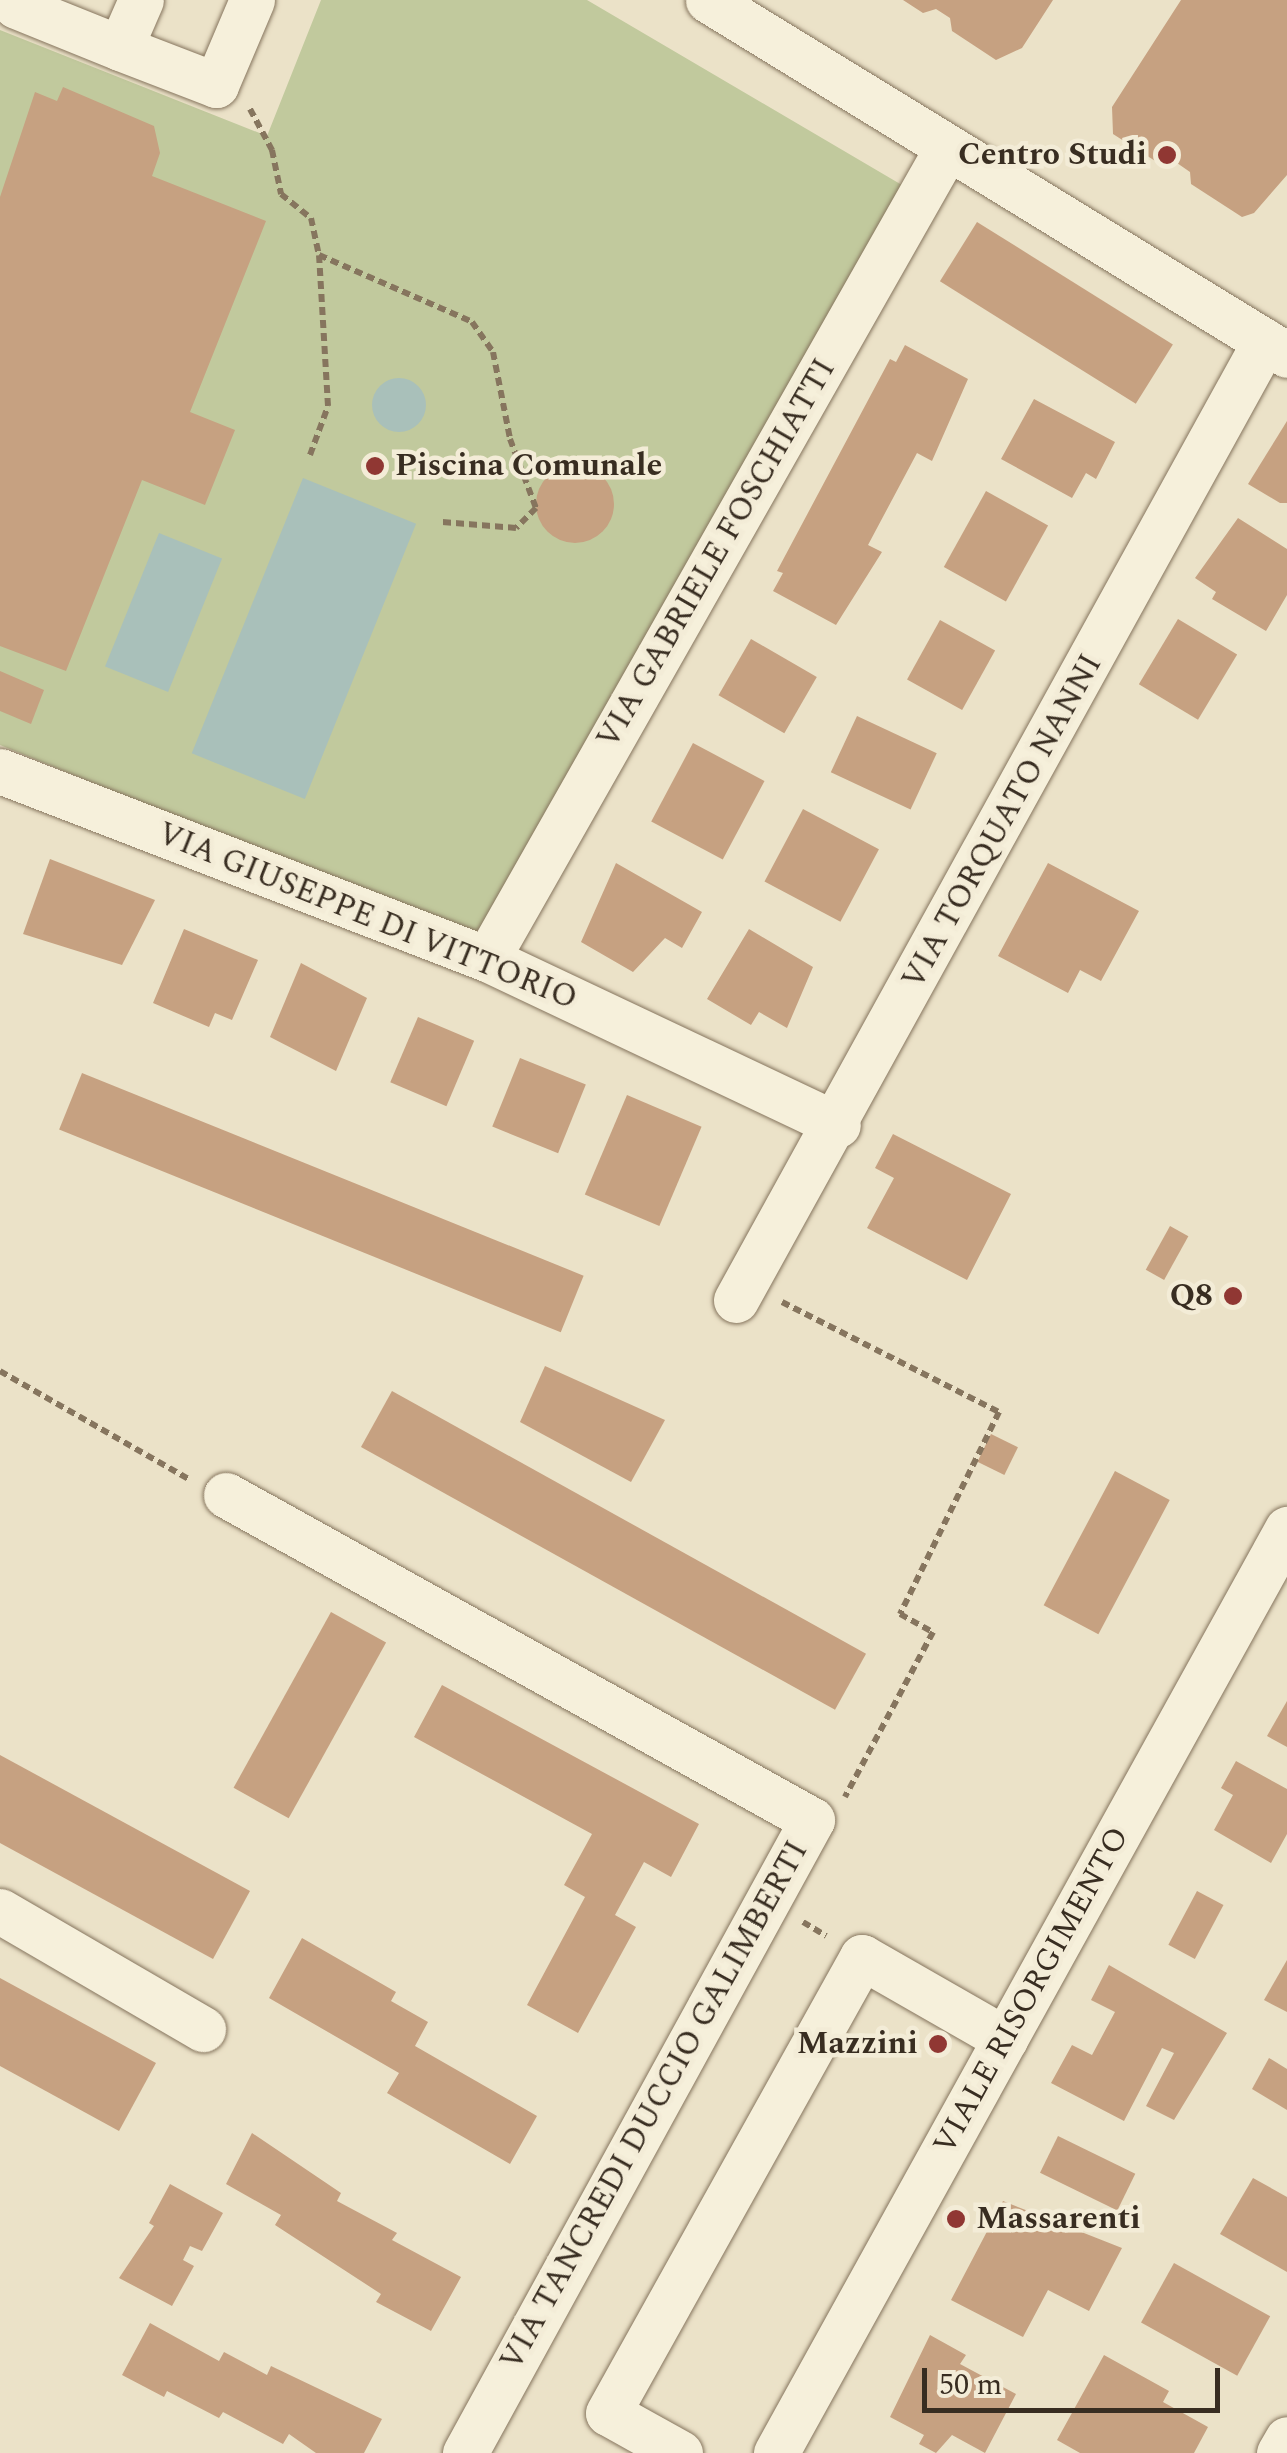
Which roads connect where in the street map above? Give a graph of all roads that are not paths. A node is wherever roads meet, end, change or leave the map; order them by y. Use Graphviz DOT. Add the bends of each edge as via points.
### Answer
graph roads {
  1 [pos="18,0"];
  2 [pos="141,0"];
  3 [pos="252,0"];
  4 [pos="708,0"];
  5 [pos="120,48"];
  6 [pos="947,148"];
  7 [pos="1276,348"];
  8 [pos="0,771"];
  9 [pos="487,960"];
  10 [pos="838,1125"];
  11 [pos="741,1292"];
  12 [pos="226,1496"];
  13 [pos="1287,1529"];
  14 [pos="0,1910"];
  15 [pos="203,2029"];
  16 [pos="1005,2039"];
  17 [pos="1287,2439"];
  18 [pos="465,2453"];
  19 [pos="680,2453"];
  20 [pos="776,2453"];
  21 [pos="1279,2453"];
  1 -- 5 [label="street" via="16,6"];
  2 -- 5 [label="street"];
  3 -- 5 [label="street" via="216,86"];
  4 -- 6 [label="street"];
  6 -- 7 [label="street"];
  6 -- 9 [label="street, VIA GABRIELE FOSCHIATTI"];
  7 -- 10 [label="street, VIA TORQUATO NANNI"];
  8 -- 9 [label="street, VIA GIUSEPPE DI VITTORIO"];
  9 -- 10 [label="street, VIA GIUSEPPE DI VITTORIO"];
  10 -- 11 [label="street, VIA TORQUATO NANNI"];
  12 -- 18 [label="street, VIA TANCREDI DUCCIO GALIMBERTI" via="812,1820"];
  13 -- 16 [label="street, VIALE RISORGIMENTO"];
  14 -- 15 [label="street"];
  16 -- 19 [label="street" via="862,1957 608,2413"];
  16 -- 20 [label="street, VIALE RISORGIMENTO"];
  17 -- 21 [label="street"];
}
